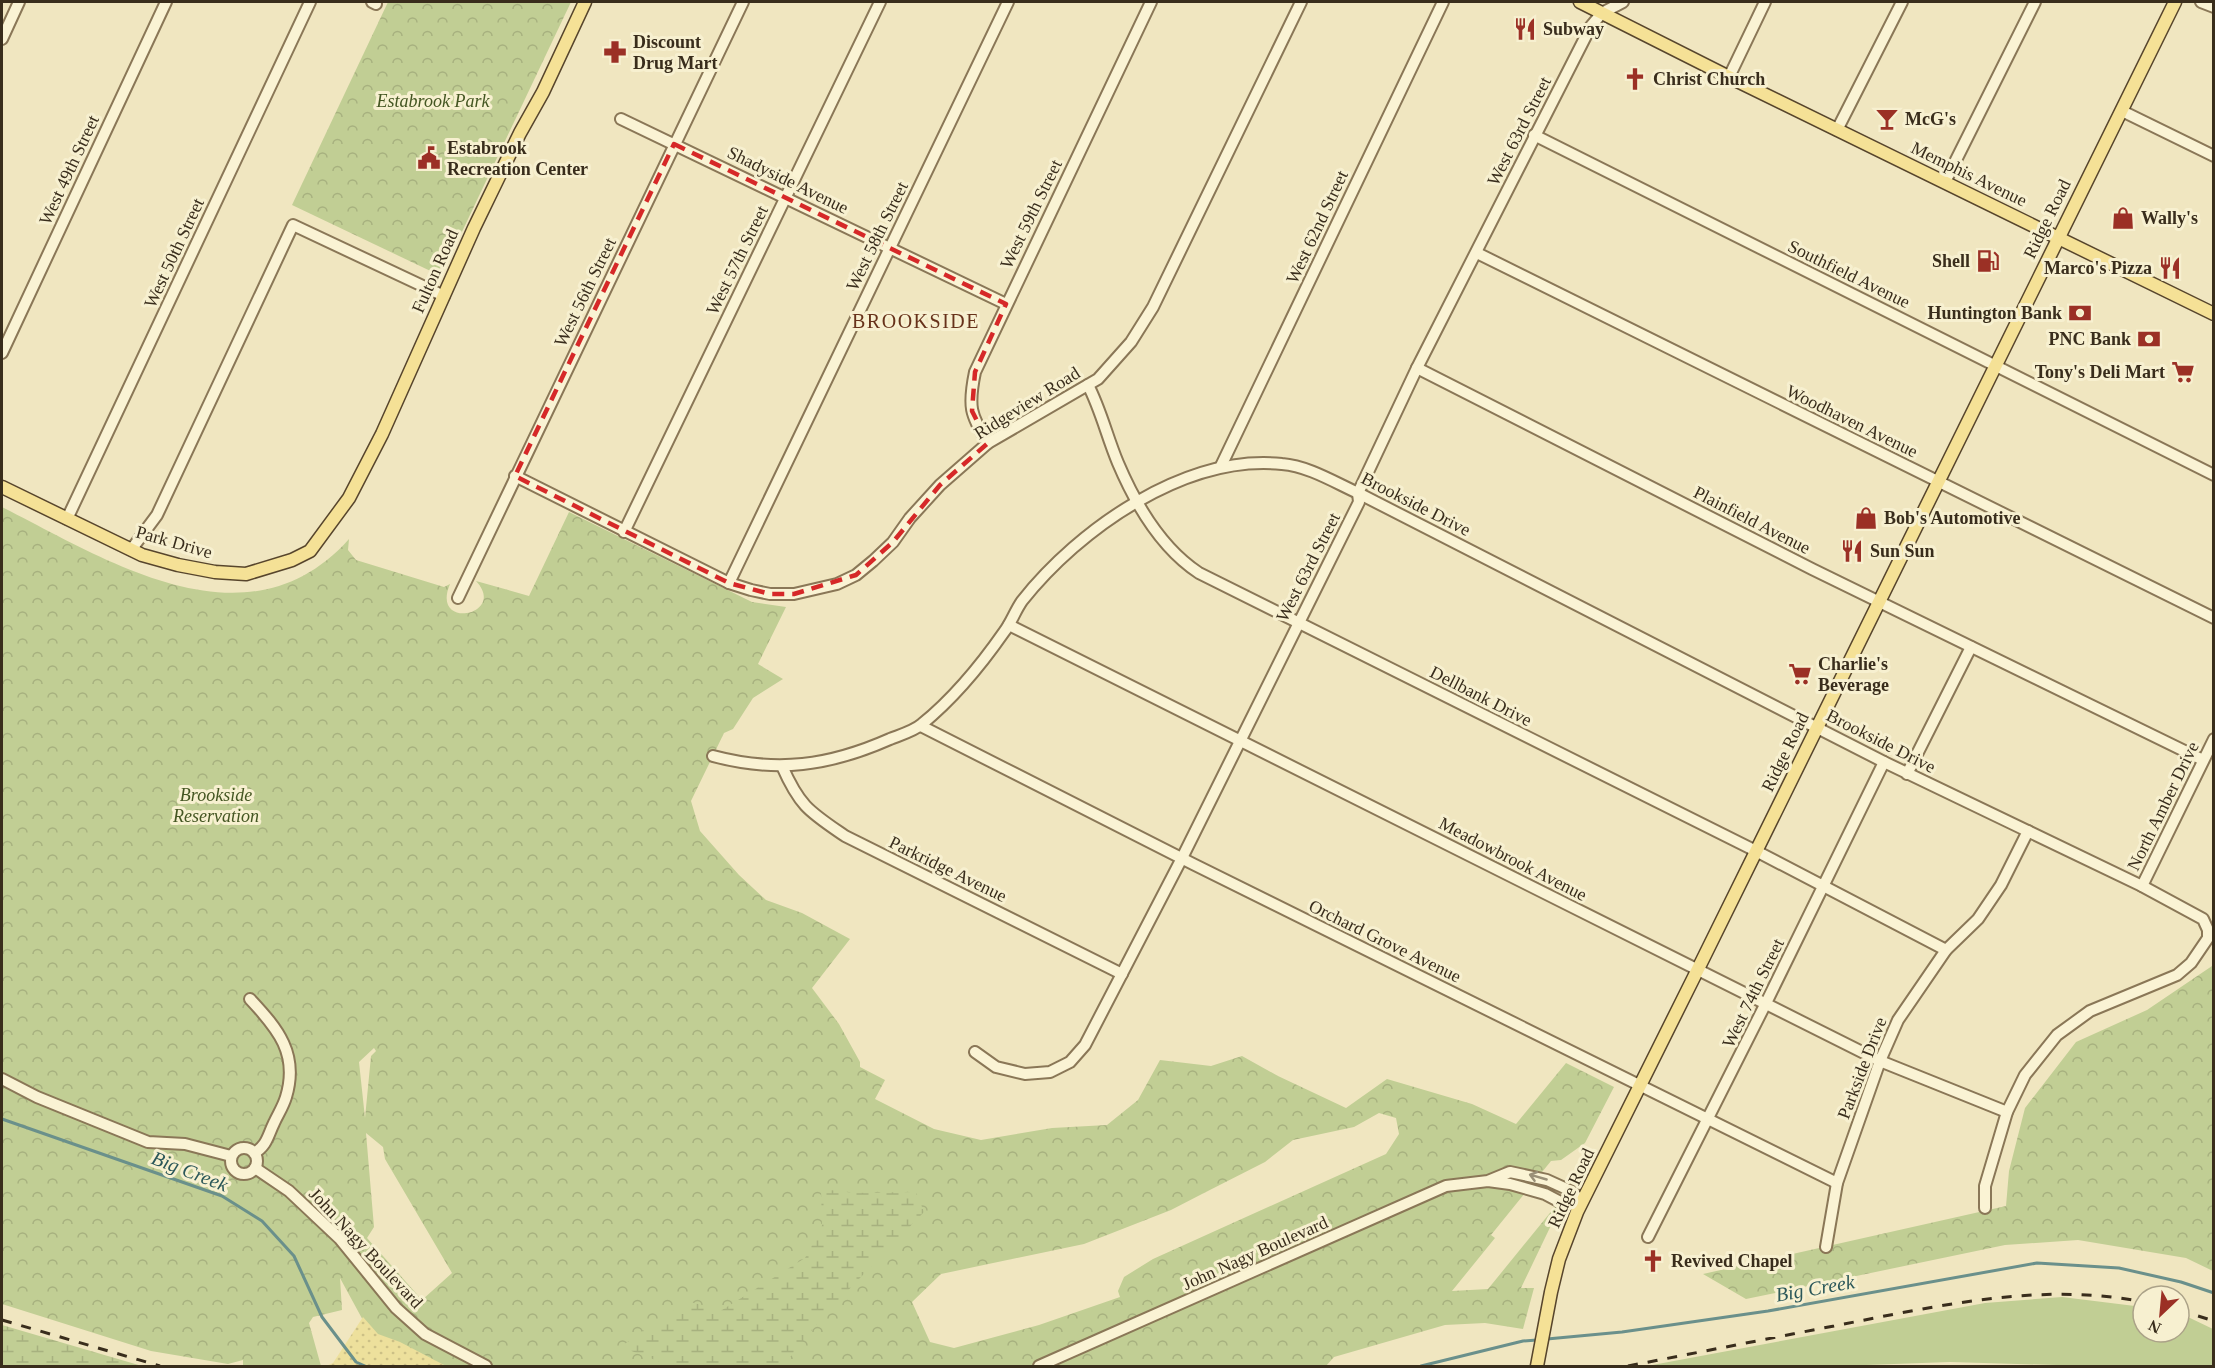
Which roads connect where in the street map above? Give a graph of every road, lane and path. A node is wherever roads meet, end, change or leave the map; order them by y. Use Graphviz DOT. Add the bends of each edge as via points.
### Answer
graph roads {
  1 [pos="19,2"];
  2 [pos="166,2"];
  3 [pos="310,2"];
  4 [pos="585,2"];
  5 [pos="743,2"];
  6 [pos="880,2"];
  7 [pos="1008,2"];
  8 [pos="1151,2"];
  9 [pos="1301,2"];
  10 [pos="1443,2"];
  11 [pos="1580,2"];
  12 [pos="1623,2"];
  13 [pos="1765,2"];
  14 [pos="1902,2"];
  15 [pos="2035,2"];
  16 [pos="2175,2"];
  17 [pos="2201,2"];
  18 [pos="2214,7"];
  19 [pos="1602,13"];
  20 [pos="2,39"];
  21 [pos="1729,77"];
  22 [pos="2122,111"];
  23 [pos="621,119"];
  24 [pos="1837,130"];
  25 [pos="1534,135"];
  26 [pos="674,144"];
  27 [pos="2214,156"];
  28 [pos="1945,182"];
  29 [pos="786,197"];
  30 [pos="2058,237"];
  31 [pos="890,247"];
  32 [pos="1477,253"];
  33 [pos="444,296"];
  34 [pos="1006,304"];
  35 [pos="2214,314"];
  36 [pos="2,353"];
  37 [pos="1996,365"];
  38 [pos="1417,368"];
  39 [pos="1088,385"];
  40 [pos="988,443"];
  41 [pos="1221,466"];
  42 [pos="2214,475"];
  43 [pos="515,477"];
  44 [pos="1938,482"];
  45 [pos="2,487"];
  46 [pos="1358,493"];
  47 [pos="1138,501"];
  48 [pos="67,519"];
  49 [pos="624,532"];
  50 [pos="131,550"];
  51 [pos="310,551"];
  52 [pos="729,583"];
  53 [pos="458,598"];
  54 [pos="1880,602"];
  55 [pos="2214,618"];
  56 [pos="1298,623"];
  57 [pos="1009,625"];
  58 [pos="1971,647"];
  59 [pos="921,726"];
  60 [pos="1817,727"];
  61 [pos="2214,739"];
  62 [pos="1239,740"];
  63 [pos="713,756"];
  64 [pos="2203,760"];
  65 [pos="1884,762"];
  66 [pos="782,766"];
  67 [pos="1907,774"];
  68 [pos="2028,831"];
  69 [pos="1756,851"];
  70 [pos="1182,858"];
  71 [pos="1823,886"];
  72 [pos="2142,886"];
  73 [pos="1946,950"];
  74 [pos="1698,969"];
  75 [pos="1122,974"];
  76 [pos="250,999"];
  77 [pos="1766,1004"];
  78 [pos="975,1052"];
  79 [pos="1880,1061"];
  80 [pos="2,1079"];
  81 [pos="1640,1086"];
  82 [pos="2007,1112"];
  83 [pos="1707,1120"];
  84 [pos="254,1153"];
  85 [pos="231,1156"];
  86 [pos="255,1168"];
  87 [pos="1837,1183"];
  88 [pos="1581,1204"];
  89 [pos="1984,1208"];
  90 [pos="1648,1237"];
  91 [pos="1826,1248"];
  92 [pos="486,1366"];
  93 [pos="1039,1366"];
  94 [pos="1537,1366"];
  1 -- 20 [label="street"];
  2 -- 36 [label="street, West 49th Street"];
  3 -- 48 [label="street, West 50th Street"];
  4 -- 33 [label="main road, Fulton Road"];
  5 -- 26 [label="street, West 56th Street"];
  6 -- 29 [label="street, West 57th Street"];
  7 -- 31 [label="street, West 58th Street"];
  8 -- 34 [label="street, West 59th Street"];
  9 -- 39 [label="street, Ridgeview Road" via="1153,307 1131,342"];
  10 -- 41 [label="street, West 62nd Street"];
  11 -- 19 [label="main road, Memphis Avenue"];
  12 -- 19 [label="street, West 63rd Street"];
  13 -- 21 [label="street"];
  14 -- 24 [label="street"];
  15 -- 28 [label="street"];
  16 -- 22 [label="main road, Ridge Road"];
  17 -- 18 [label="street"];
  19 -- 21 [label="main road, Memphis Avenue"];
  19 -- 25 [label="street, West 63rd Street" via="1591,26"];
  21 -- 24 [label="main road, Memphis Avenue"];
  22 -- 27 [label="street"];
  22 -- 30 [label="main road, Ridge Road"];
  23 -- 26 [label="street, Shadyside Avenue"];
  24 -- 28 [label="main road, Memphis Avenue"];
  25 -- 32 [label="street, West 63rd Street"];
  25 -- 37 [label="street, Southfield Avenue"];
  26 -- 29 [label="street, Shadyside Avenue"];
  26 -- 43 [label="street, West 56th Street"];
  28 -- 30 [label="main road, Memphis Avenue"];
  29 -- 31 [label="street, Shadyside Avenue"];
  29 -- 49 [label="street, West 57th Street"];
  30 -- 35 [label="main road, Memphis Avenue"];
  30 -- 37 [label="main road, Ridge Road"];
  31 -- 34 [label="street, Shadyside Avenue"];
  31 -- 52 [label="street, West 58th Street"];
  32 -- 38 [label="street, West 63rd Street"];
  32 -- 44 [label="street, Woodhaven Avenue"];
  33 -- 50 [label="street" via="293,225 157,515"];
  33 -- 51 [label="main road, Fulton Road" via="349,498"];
  34 -- 40 [label="street, West 59th Street" via="975,372 970,397 976,424"];
  37 -- 42 [label="street, Southfield Avenue"];
  37 -- 44 [label="main road, Ridge Road"];
  38 -- 46 [label="street, West 63rd Street"];
  38 -- 54 [label="street, Plainfield Avenue"];
  39 -- 40 [label="street, Ridgeview Road"];
  39 -- 47 [label="street, Dellbank Drive"];
  40 -- 52 [label="street, Ridgeview Road" via="940,485 893,542 856,575 837,584 794,594 770,594"];
  41 -- 46 [label="street, Brookside Drive" via="1283,464"];
  41 -- 47 [label="street, Brookside Drive"];
  43 -- 49 [label="street, Ridgeview Road"];
  43 -- 53 [label="street, West 56th Street"];
  44 -- 54 [label="main road, Ridge Road"];
  44 -- 55 [label="street, Woodhaven Avenue"];
  45 -- 48 [label="main road, Park Drive"];
  46 -- 56 [label="street, West 63rd Street" via="1359,502"];
  46 -- 60 [label="street, Brookside Drive"];
  47 -- 56 [label="street, Dellbank Drive" via="1182,562"];
  47 -- 57 [label="street, Brookside Drive" via="1084,537 1062,557 1021,603"];
  48 -- 50 [label="main road, Park Drive"];
  49 -- 52 [label="street, Ridgeview Road"];
  50 -- 51 [label="main road, Park Drive" via="215,572 246,574"];
  54 -- 58 [label="street, Plainfield Avenue"];
  54 -- 60 [label="main road, Ridge Road"];
  56 -- 62 [label="street, West 63rd Street"];
  56 -- 69 [label="street, Dellbank Drive"];
  57 -- 59 [label="street, Brookside Drive" via="982,663"];
  57 -- 62 [label="street, Meadowbrook Avenue"];
  58 -- 64 [label="street, Plainfield Avenue"];
  58 -- 67 [label="street"];
  59 -- 66 [label="street, Brookside Drive" via="842,758"];
  59 -- 70 [label="street, Orchard Grove Avenue"];
  60 -- 65 [label="street, Brookside Drive"];
  60 -- 69 [label="main road, Ridge Road"];
  61 -- 64 [label="street, North Amber Drive"];
  62 -- 70 [label="street, West 63rd Street"];
  62 -- 74 [label="street, Meadowbrook Avenue"];
  63 -- 66 [label="street, Brookside Drive"];
  64 -- 72 [label="street, North Amber Drive"];
  65 -- 67 [label="street, Brookside Drive"];
  65 -- 71 [label="street, West 74th Street"];
  66 -- 75 [label="street, Parkridge Avenue" via="808,811 845,836"];
  67 -- 68 [label="street, Brookside Drive"];
  68 -- 72 [label="street, Brookside Drive"];
  68 -- 73 [label="street, Parkside Drive" via="2001,885 1978,919"];
  69 -- 71 [label="street, Dellbank Drive"];
  69 -- 74 [label="main road, Ridge Road"];
  70 -- 75 [label="street, West 63rd Street"];
  70 -- 81 [label="street, Orchard Grove Avenue"];
  71 -- 73 [label="street, Dellbank Drive"];
  71 -- 77 [label="street, West 74th Street"];
  72 -- 82 [label="street, Brookside Drive" via="2203,919 2208,938 2191,963 2177,975 2090,1011 2057,1035 2025,1075"];
  73 -- 79 [label="street, Parkside Drive" via="1898,1020"];
  74 -- 77 [label="street, Meadowbrook Avenue"];
  74 -- 81 [label="main road, Ridge Road"];
  75 -- 78 [label="street, West 63rd Street" via="1085,1045 1070,1062 1050,1072 1025,1074 996,1067"];
  76 -- 84 [label="street" via="286,1045 291,1074 286,1097 267,1140"];
  77 -- 79 [label="street, Meadowbrook Avenue"];
  77 -- 83 [label="street, West 74th Street"];
  79 -- 82 [label="street, Meadowbrook Avenue"];
  79 -- 87 [label="street, Parkside Drive"];
  80 -- 85 [label="street, John Nagy Boulevard" via="148,1142 185,1144"];
  81 -- 83 [label="street, Orchard Grove Avenue"];
  81 -- 88 [label="main road, Ridge Road"];
  82 -- 89 [label="street" via="1985,1186"];
  83 -- 87 [label="street, Orchard Grove Avenue"];
  83 -- 90 [label="street, West 74th Street"];
  84 -- 85 [label="street, John Nagy Boulevard" via="244,1148"];
  84 -- 86 [label="street"];
  85 -- 86 [label="street, John Nagy Boulevard" via="231,1165 240,1173"];
  86 -- 92 [label="street, John Nagy Boulevard" via="289,1191 340,1239 396,1308 426,1334"];
  87 -- 91 [label="street, Parkside Drive"];
  88 -- 93 [label="street, John Nagy Boulevard" via="1566,1205 1511,1184 1488,1181 1446,1186"];
  88 -- 94 [label="main road, Ridge Road" via="1551,1292"];
}
